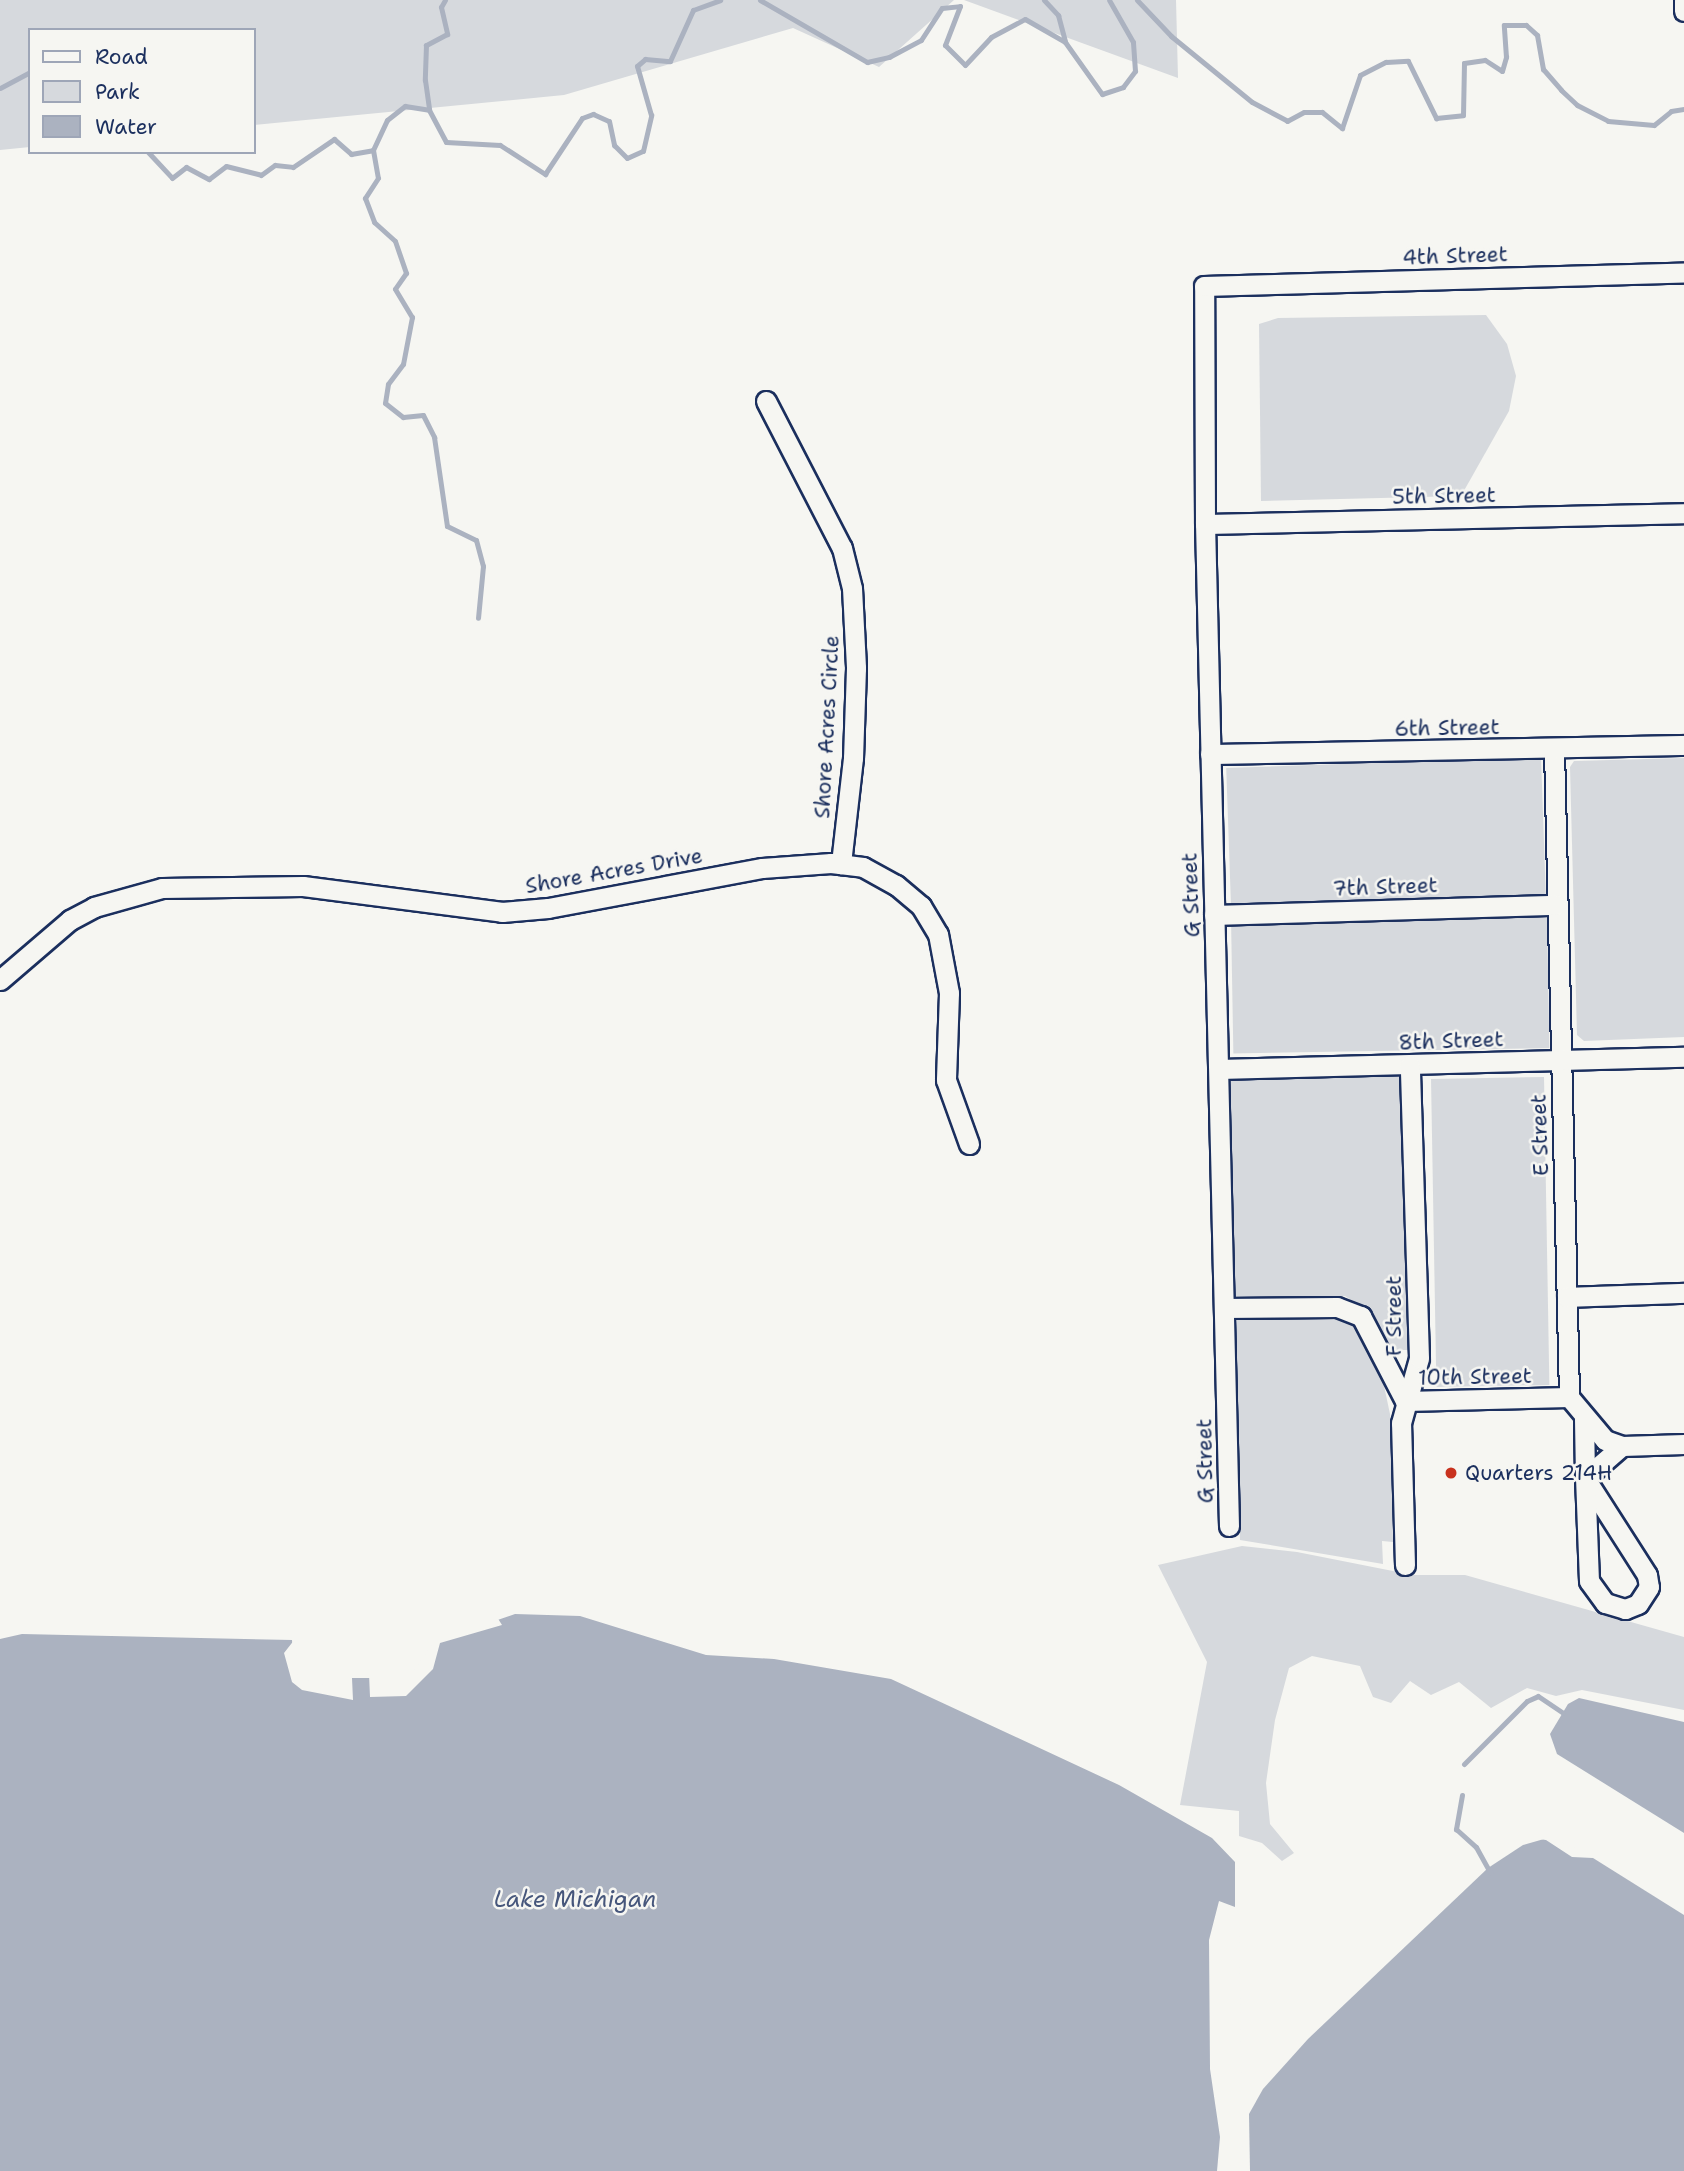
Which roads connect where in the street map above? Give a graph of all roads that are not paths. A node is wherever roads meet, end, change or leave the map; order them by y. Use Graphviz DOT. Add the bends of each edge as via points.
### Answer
graph roads {
  1 [pos="1684,0"];
  2 [pos="1684,11"];
  3 [pos="1684,273"];
  4 [pos="1227,285"];
  5 [pos="766,401"];
  6 [pos="1684,513"];
  7 [pos="1205,524"];
  8 [pos="1684,745"];
  9 [pos="1554,749"];
  10 [pos="1210,754"];
  11 [pos="841,864"];
  12 [pos="1556,905"];
  13 [pos="1214,915"];
  14 [pos="0,981"];
  15 [pos="1684,1058"];
  16 [pos="1560,1060"];
  17 [pos="1410,1065"];
  18 [pos="1220,1069"];
  19 [pos="969,1144"];
  20 [pos="1684,1293"];
  21 [pos="1567,1297"];
  22 [pos="1224,1308"];
  23 [pos="1569,1397"];
  24 [pos="1405,1401"];
  25 [pos="1584,1419"];
  26 [pos="1684,1444"];
  27 [pos="1622,1446"];
  28 [pos="1585,1478"];
  29 [pos="1229,1526"];
  30 [pos="1405,1565"];
  1 -- 2 [label="street"];
  3 -- 4 [label="street, 4th Street"];
  4 -- 7 [label="street, G Street" via="1204,286"];
  5 -- 11 [label="street, Shore Acres Circle" via="842,548 852,588 856,668 853,758"];
  6 -- 7 [label="street, 5th Street"];
  7 -- 10 [label="street, G Street"];
  8 -- 9 [label="street, 6th Street"];
  9 -- 10 [label="street, 6th Street"];
  9 -- 12 [label="street, E Street"];
  10 -- 13 [label="street, G Street"];
  11 -- 14 [label="street, Shore Acres Drive" via="762,868 548,908 502,912 303,886 162,888 104,903 70,920"];
  11 -- 19 [label="street, Shore Acres Drive" via="863,867 896,884 921,906 938,934 949,993 946,1080"];
  12 -- 13 [label="street, 7th Street"];
  12 -- 16 [label="street, E Street"];
  13 -- 18 [label="street, G Street"];
  15 -- 16 [label="street, 8th Street"];
  16 -- 17 [label="street, 8th Street"];
  16 -- 21 [label="street, E Street"];
  17 -- 18 [label="street, 8th Street"];
  17 -- 24 [label="street, F Street" via="1419,1358"];
  18 -- 22 [label="street, G Street"];
  20 -- 21 [label="street"];
  21 -- 23 [label="street, E Street"];
  22 -- 24 [label="street, 10th Street" via="1337,1307 1361,1316"];
  22 -- 29 [label="street, G Street"];
  23 -- 24 [label="street, 10th Street"];
  23 -- 25 [label="street"];
  24 -- 30 [label="street, F Street" via="1401,1423"];
  25 -- 27 [label="street" via="1605,1440"];
  25 -- 28 [label="street"];
  26 -- 27 [label="street"];
  27 -- 28 [label="street"];
  28 -- 28 [label="street" via="1589,1581 1605,1603 1625,1609 1638,1604 1649,1587 1647,1575"];
}
